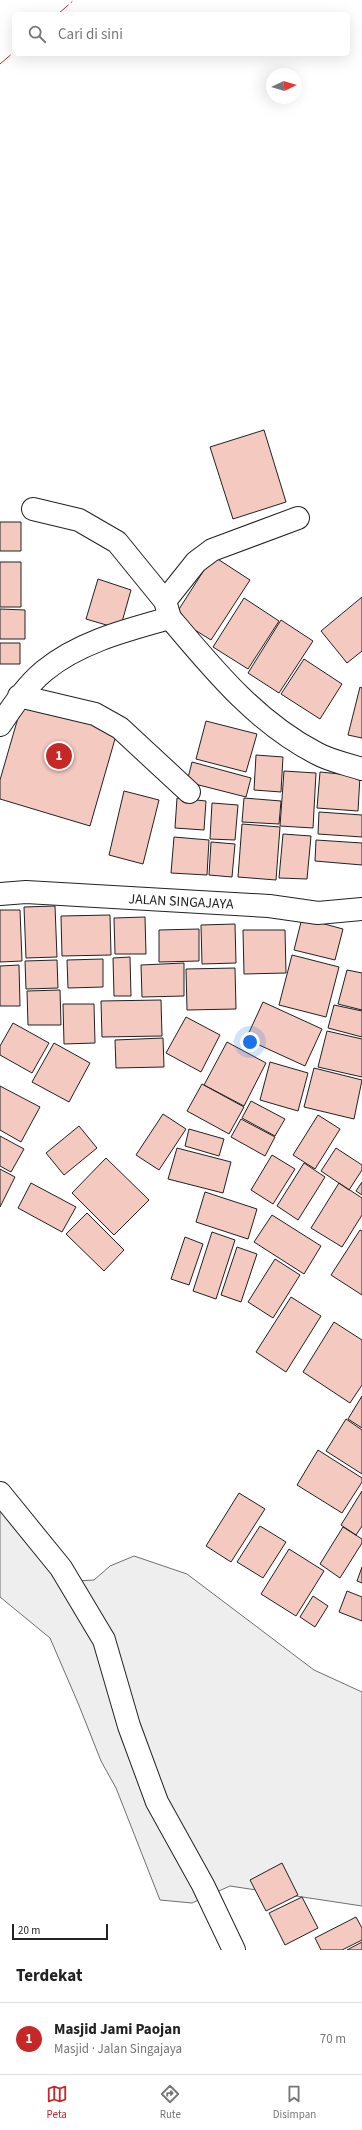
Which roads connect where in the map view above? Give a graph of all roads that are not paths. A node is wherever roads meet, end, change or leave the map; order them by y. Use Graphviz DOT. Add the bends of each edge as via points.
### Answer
graph roads {
  1 [pos="33,509"];
  2 [pos="298,518"];
  3 [pos="167,610"];
  4 [pos="19,696"];
  5 [pos="0,725"];
  6 [pos="362,769"];
  7 [pos="189,792"];
  8 [pos="0,894"];
  9 [pos="362,909"];
  10 [pos="0,1494"];
  11 [pos="234,1950"];
  1 -- 3 [label="street" via="79,520 117,542"];
  2 -- 3 [label="street" via="212,550 196,562"];
  3 -- 4 [label="street" via="66,655 43,671"];
  3 -- 6 [label="street" via="219,677 276,729 317,754"];
  4 -- 5 [label="street"];
  4 -- 7 [label="street" via="94,714 120,728"];
  8 -- 9 [label="street, JALAN SINGAJAYA" via="26,892 261,905 318,913"];
  10 -- 11 [label="street" via="61,1568 104,1640 128,1726 157,1802 203,1885"];
}
